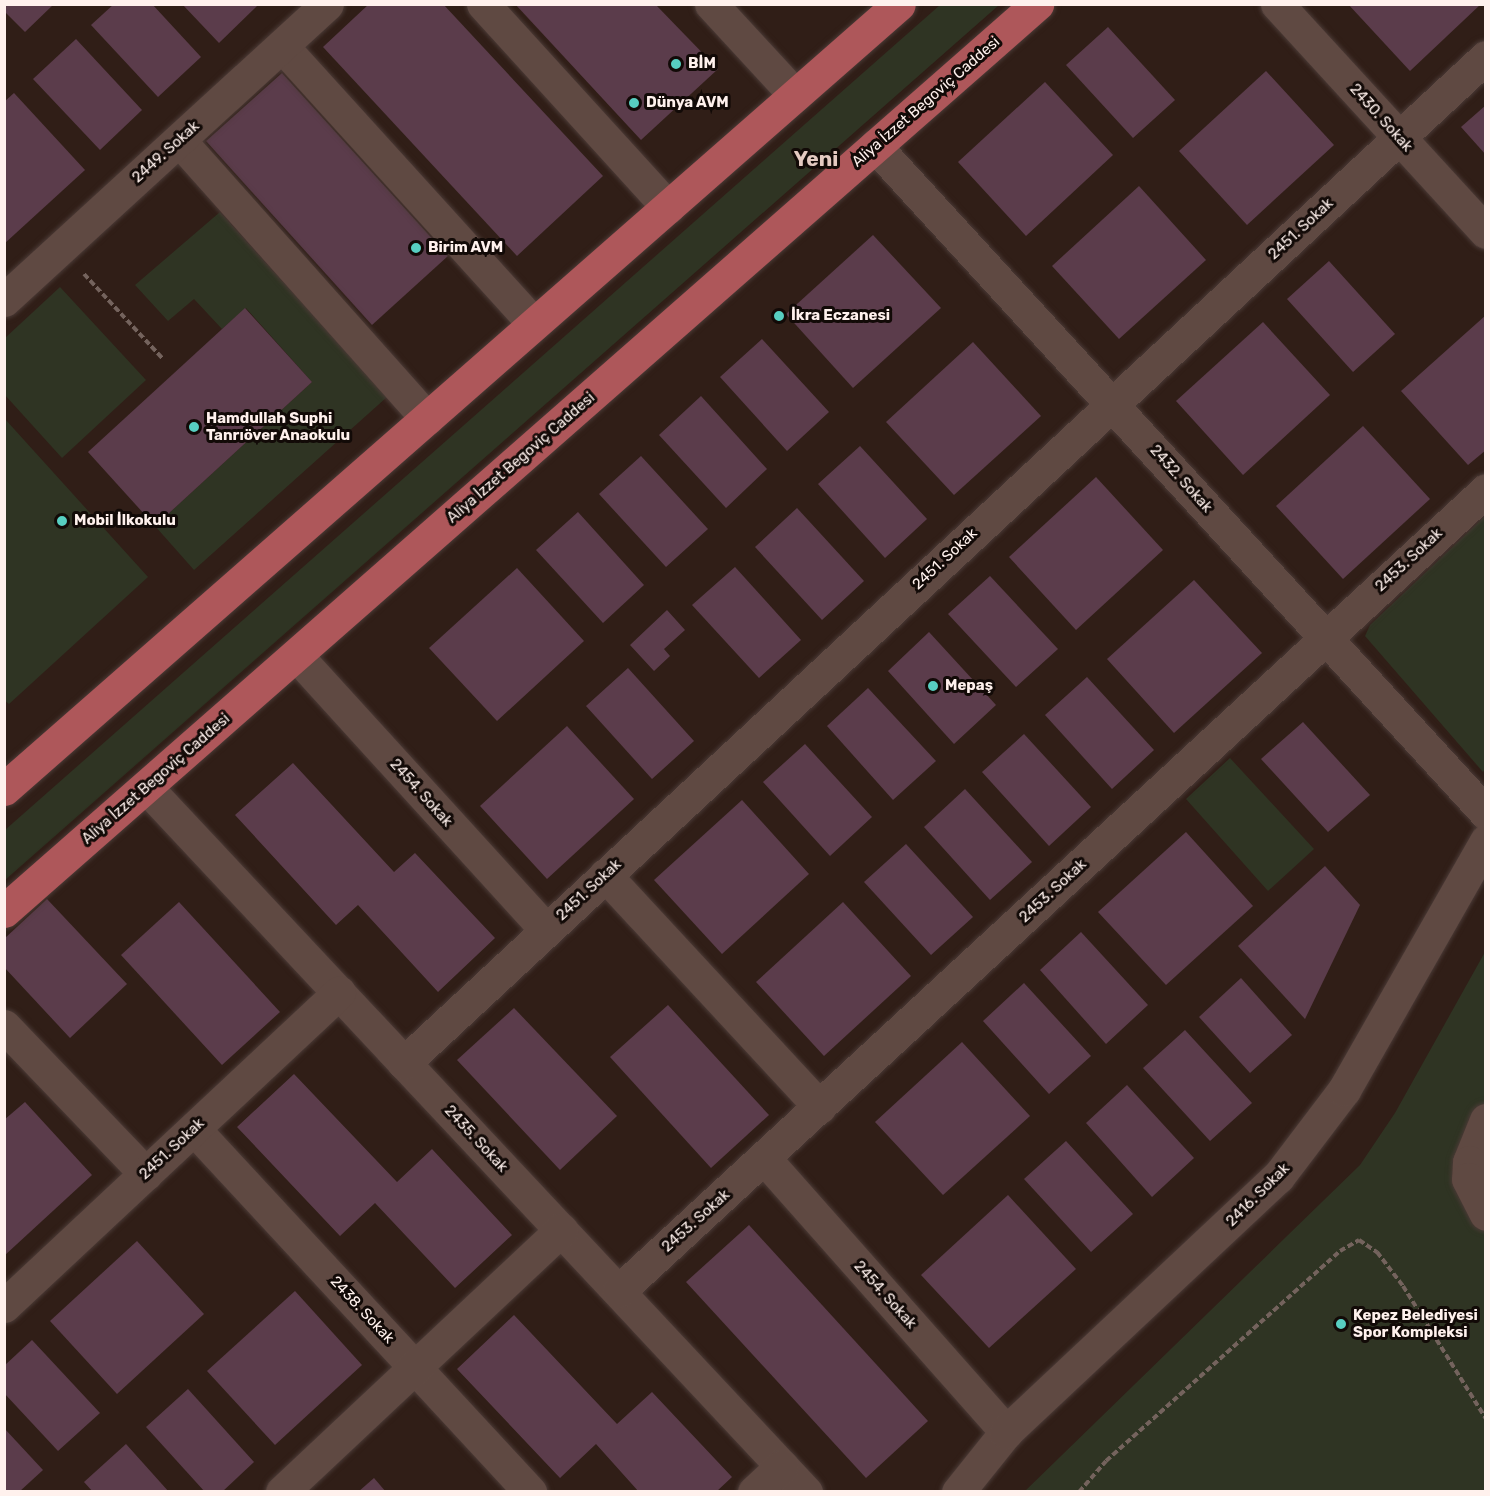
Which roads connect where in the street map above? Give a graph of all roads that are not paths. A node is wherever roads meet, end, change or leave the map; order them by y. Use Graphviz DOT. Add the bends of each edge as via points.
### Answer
graph roads {
  1 [pos="327,4"];
  2 [pos="483,4"];
  3 [pos="711,4"];
  4 [pos="899,4"];
  5 [pos="1037,4"];
  6 [pos="1277,4"];
  7 [pos="282,46"];
  8 [pos="1485,57"];
  9 [pos="795,95"];
  10 [pos="1399,138"];
  11 [pos="179,140"];
  12 [pos="875,146"];
  13 [pos="668,207"];
  14 [pos="1485,232"];
  15 [pos="4,300"];
  16 [pos="534,324"];
  17 [pos="1112,404"];
  18 [pos="427,418"];
  19 [pos="1485,490"];
  20 [pos="1325,638"];
  21 [pos="296,656"];
  22 [pos="146,787"];
  23 [pos="4,789"];
  24 [pos="1485,813"];
  25 [pos="1485,841"];
  26 [pos="605,875"];
  27 [pos="4,912"];
  28 [pos="546,930"];
  29 [pos="339,992"];
  30 [pos="4,1026"];
  31 [pos="404,1063"];
  32 [pos="820,1107"];
  33 [pos="1485,1120"];
  34 [pos="194,1129"];
  35 [pos="764,1158"];
  36 [pos="146,1174"];
  37 [pos="1485,1214"];
  38 [pos="561,1230"];
  39 [pos="619,1291"];
  40 [pos="4,1306"];
  41 [pos="415,1367"];
  42 [pos="1006,1432"];
  43 [pos="782,1466"];
  44 [pos="282,1491"];
  45 [pos="530,1491"];
  46 [pos="754,1491"];
  47 [pos="806,1491"];
  48 [pos="958,1491"];
  1 -- 7 [label="street, 2449. Sokak"];
  2 -- 13 [label="street"];
  3 -- 9 [label="street"];
  4 -- 9 [label="main road"];
  5 -- 12 [label="main road, Aliya İzzet Begoviç Caddesi"];
  6 -- 10 [label="street, 2430. Sokak"];
  7 -- 11 [label="street, 2449. Sokak"];
  7 -- 16 [label="street"];
  8 -- 10 [label="street, 2451. Sokak"];
  9 -- 13 [label="main road"];
  10 -- 14 [label="street, 2430. Sokak"];
  10 -- 17 [label="street, 2451. Sokak"];
  11 -- 15 [label="street, 2449. Sokak"];
  11 -- 18 [label="street"];
  12 -- 17 [label="street, 2432. Sokak"];
  12 -- 21 [label="main road, Aliya İzzet Begoviç Caddesi"];
  13 -- 16 [label="main road"];
  16 -- 18 [label="main road"];
  17 -- 20 [label="street, 2432. Sokak"];
  17 -- 26 [label="street, 2451. Sokak"];
  18 -- 23 [label="main road"];
  19 -- 20 [label="street, 2453. Sokak"];
  20 -- 24 [label="street, 2432. Sokak"];
  20 -- 32 [label="street, 2453. Sokak"];
  21 -- 22 [label="main road, Aliya İzzet Begoviç Caddesi"];
  21 -- 28 [label="street, 2454. Sokak"];
  22 -- 27 [label="main road, Aliya İzzet Begoviç Caddesi"];
  22 -- 29 [label="street, 2435. Sokak"];
  25 -- 42 [label="street, 2416. Sokak" via="1344,1090 1278,1177"];
  26 -- 28 [label="street, 2451. Sokak"];
  26 -- 32 [label="street"];
  28 -- 31 [label="street, 2451. Sokak"];
  29 -- 31 [label="street, 2435. Sokak"];
  29 -- 34 [label="street, 2451. Sokak"];
  30 -- 36 [label="street"];
  31 -- 38 [label="street, 2435. Sokak"];
  32 -- 35 [label="street, 2453. Sokak"];
  33 -- 37 [label="street" via="1469,1162 1468,1179"];
  34 -- 36 [label="street, 2451. Sokak"];
  34 -- 41 [label="street, 2438. Sokak"];
  35 -- 39 [label="street, 2453. Sokak"];
  35 -- 42 [label="street, 2454. Sokak"];
  36 -- 40 [label="street, 2451. Sokak"];
  38 -- 39 [label="street, 2435. Sokak"];
  38 -- 41 [label="street"];
  39 -- 43 [label="street, 2435. Sokak"];
  41 -- 44 [label="street"];
  41 -- 45 [label="street, 2438. Sokak"];
  42 -- 48 [label="street, 2416. Sokak"];
  43 -- 46 [label="street"];
  43 -- 47 [label="street, 2435. Sokak"];
}
